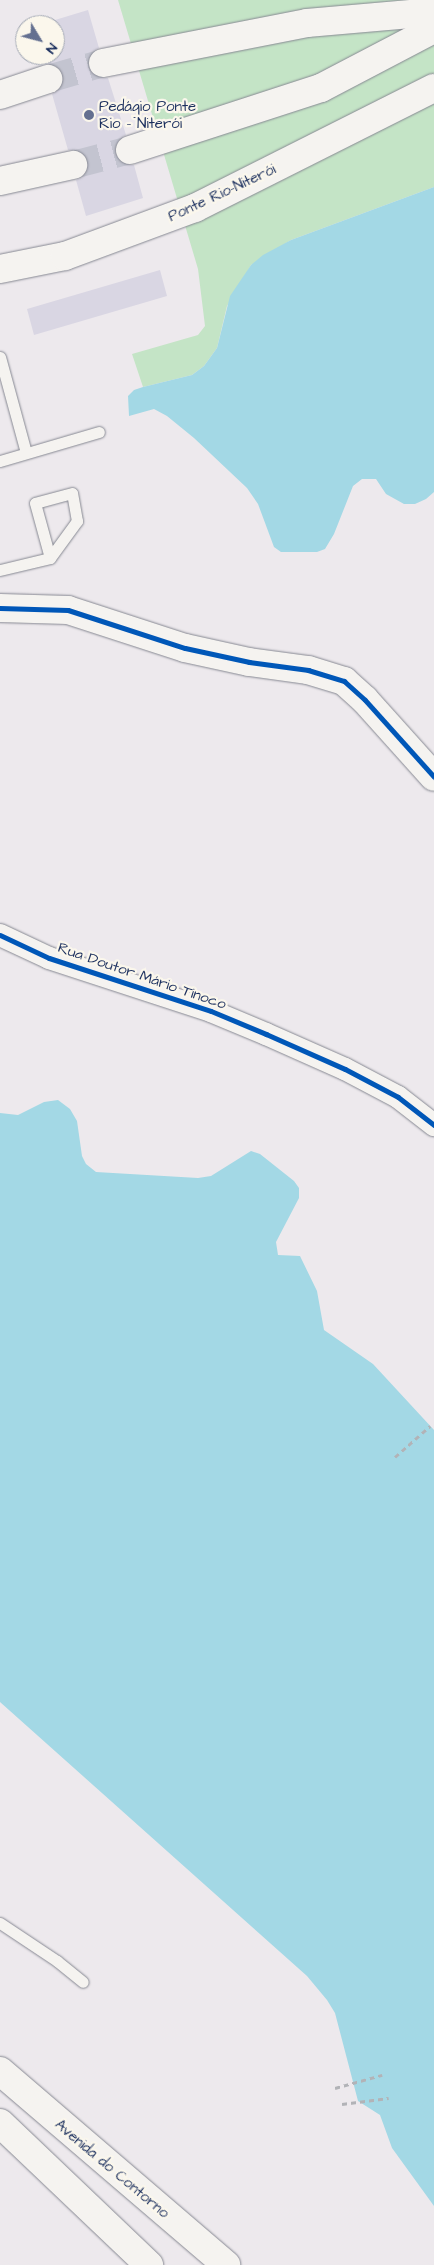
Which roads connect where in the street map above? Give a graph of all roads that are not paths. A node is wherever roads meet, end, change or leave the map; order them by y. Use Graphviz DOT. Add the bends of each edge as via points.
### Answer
graph roads {
  1 [pos="434,12"];
  2 [pos="434,29"];
  3 [pos="103,63"];
  4 [pos="48,79"];
  5 [pos="434,88"];
  6 [pos="0,95"];
  7 [pos="130,150"];
  8 [pos="73,166"];
  9 [pos="0,181"];
  10 [pos="4,272"];
  11 [pos="0,357"];
  12 [pos="99,432"];
  13 [pos="26,453"];
  14 [pos="0,461"];
  15 [pos="50,558"];
  16 [pos="0,570"];
  17 [pos="0,608"];
  18 [pos="434,777"];
  19 [pos="0,935"];
  20 [pos="434,1125"];
  21 [pos="0,1923"];
  22 [pos="83,1982"];
  23 [pos="0,2071"];
  24 [pos="0,2123"];
  25 [pos="148,2265"];
  26 [pos="226,2265"];
  1 -- 3 [label="main road" via="307,23"];
  2 -- 7 [label="main road" via="321,88"];
  4 -- 6 [label="main road"];
  5 -- 10 [label="main road, Ponte Rio-Niterói" via="196,208 65,256"];
  8 -- 9 [label="main road"];
  11 -- 13 [label="lane"];
  12 -- 13 [label="lane"];
  13 -- 14 [label="lane"];
  15 -- 15 [label="lane" via="35,503 72,493 77,521"];
  15 -- 16 [label="lane"];
  17 -- 18 [label="main road" via="68,610 185,648 249,662 308,670 344,681"];
  19 -- 20 [label="street, Rua Doutor Mário Tinoco" via="49,958 211,1011 284,1042 398,1097"];
  21 -- 22 [label="lane"];
  23 -- 26 [label="main road, Avenida do Contorno"];
  24 -- 25 [label="main road"];
}
